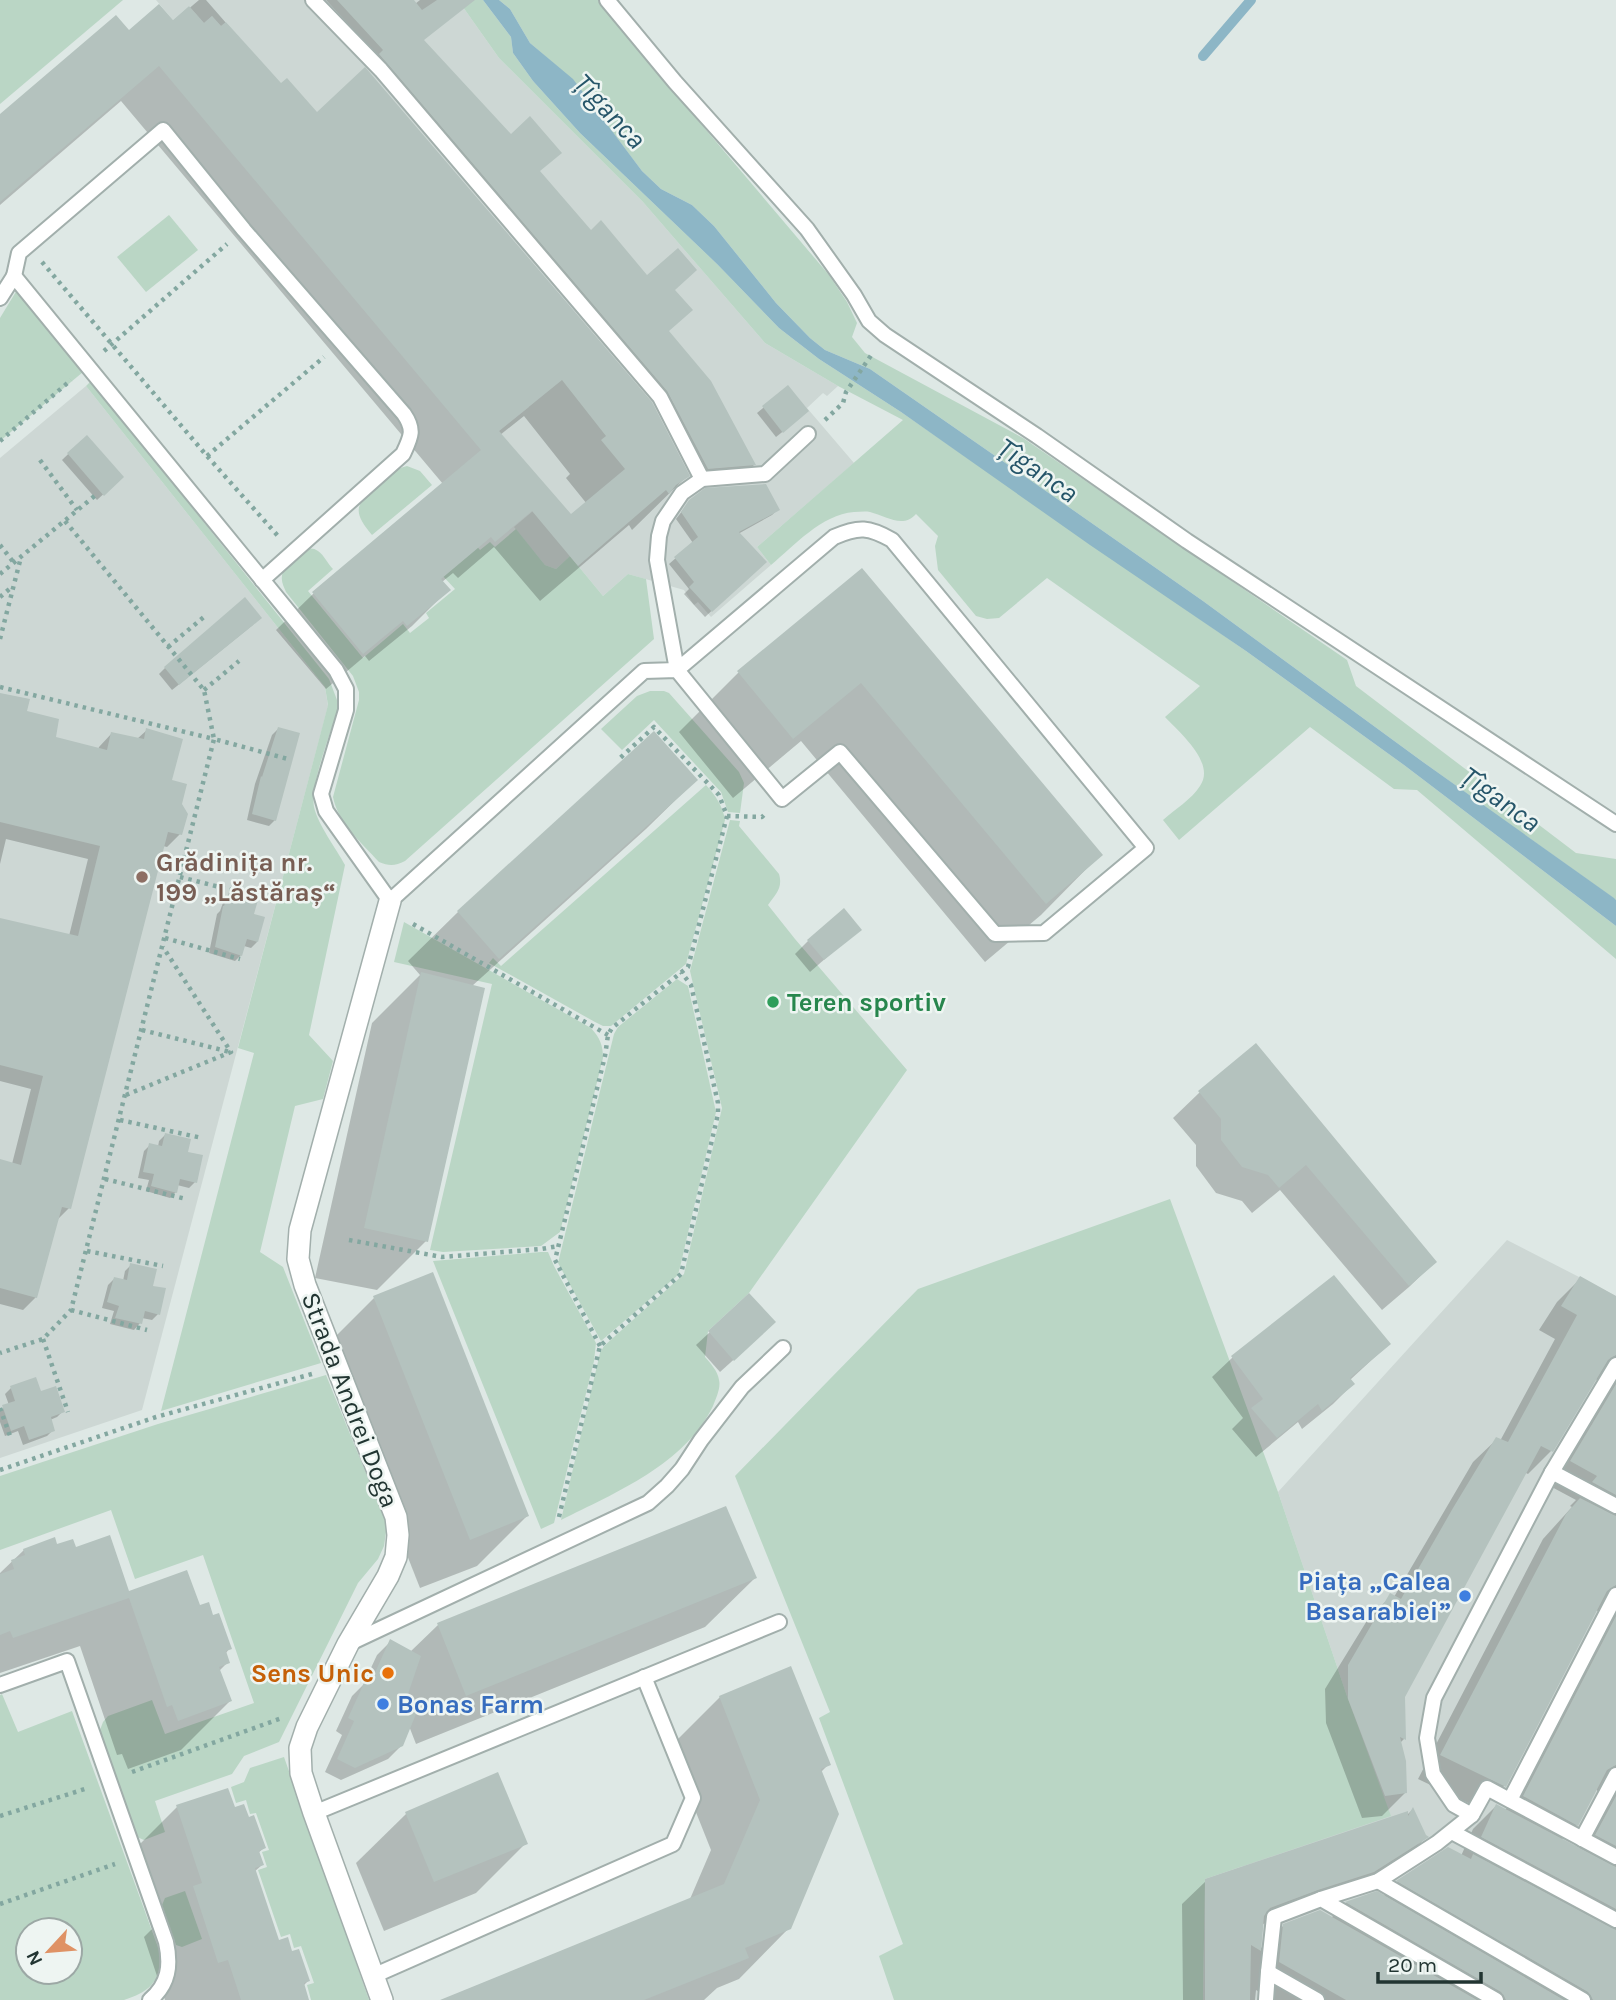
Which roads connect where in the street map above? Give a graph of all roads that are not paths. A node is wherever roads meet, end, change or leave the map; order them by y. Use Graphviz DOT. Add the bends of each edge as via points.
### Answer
graph roads {
  1 [pos="313,0"];
  2 [pos="607,0"];
  3 [pos="14,276"];
  4 [pos="0,298"];
  5 [pos="808,434"];
  6 [pos="702,480"];
  7 [pos="262,580"];
  8 [pos="677,670"];
  9 [pos="1616,824"];
  10 [pos="389,906"];
  11 [pos="783,1349"];
  12 [pos="1616,1364"];
  13 [pos="1552,1472"];
  14 [pos="1616,1506"];
  15 [pos="1616,1595"];
  16 [pos="779,1622"];
  17 [pos="348,1644"];
  18 [pos="644,1677"];
  19 [pos="0,1685"];
  20 [pos="1616,1775"];
  21 [pos="1510,1800"];
  22 [pos="314,1812"];
  23 [pos="1472,1815"];
  24 [pos="1452,1832"];
  25 [pos="1582,1839"];
  26 [pos="1616,1857"];
  27 [pos="1378,1881"];
  28 [pos="1321,1899"];
  29 [pos="1616,1920"];
  30 [pos="1268,1972"];
  31 [pos="373,1976"];
  32 [pos="150,2000"];
  33 [pos="382,2000"];
  34 [pos="1266,2000"];
  35 [pos="1317,2000"];
  36 [pos="1496,2000"];
  37 [pos="1583,2000"];
  1 -- 6 [label="lane" via="381,70 660,397"];
  2 -- 9 [label="lane" via="807,229 869,321 885,335"];
  3 -- 4 [label="lane"];
  3 -- 7 [label="lane"];
  3 -- 7 [label="lane" via="19,253 163,130 404,414 411,425 403,454"];
  5 -- 6 [label="lane" via="765,474"];
  6 -- 8 [label="lane" via="682,493 663,521 659,536 657,560"];
  7 -- 10 [label="lane" via="336,670 346,689 345,710 321,794 326,811"];
  8 -- 8 [label="lane" via="834,537 853,529 874,530 892,540 1146,848 1044,933 995,933 840,752 782,799"];
  8 -- 10 [label="lane" via="644,671"];
  10 -- 17 [label="street, Strada Andrei Doga" via="300,1230 298,1259 396,1517 396,1557"];
  11 -- 17 [label="lane" via="743,1387 667,1486 648,1503"];
  12 -- 13 [label="lane"];
  13 -- 14 [label="lane"];
  13 -- 23 [label="lane" via="1434,1698 1427,1738 1433,1774 1454,1805"];
  15 -- 21 [label="lane"];
  16 -- 18 [label="lane"];
  17 -- 22 [label="street, Strada Andrei Doga" via="300,1748 301,1773"];
  18 -- 22 [label="lane"];
  18 -- 31 [label="lane" via="693,1798 673,1844"];
  19 -- 32 [label="lane" via="67,1661 166,1942 168,1973"];
  20 -- 25 [label="lane"];
  21 -- 23 [label="lane" via="1487,1788"];
  21 -- 25 [label="lane"];
  22 -- 31 [label="street, Strada Andrei Doga"];
  23 -- 24 [label="lane"];
  24 -- 27 [label="lane"];
  24 -- 29 [label="lane"];
  25 -- 26 [label="lane"];
  27 -- 28 [label="lane"];
  27 -- 37 [label="lane"];
  28 -- 30 [label="lane" via="1274,1917"];
  28 -- 36 [label="lane"];
  30 -- 34 [label="lane"];
  30 -- 35 [label="lane"];
  31 -- 33 [label="street, Strada Andrei Doga"];
}
